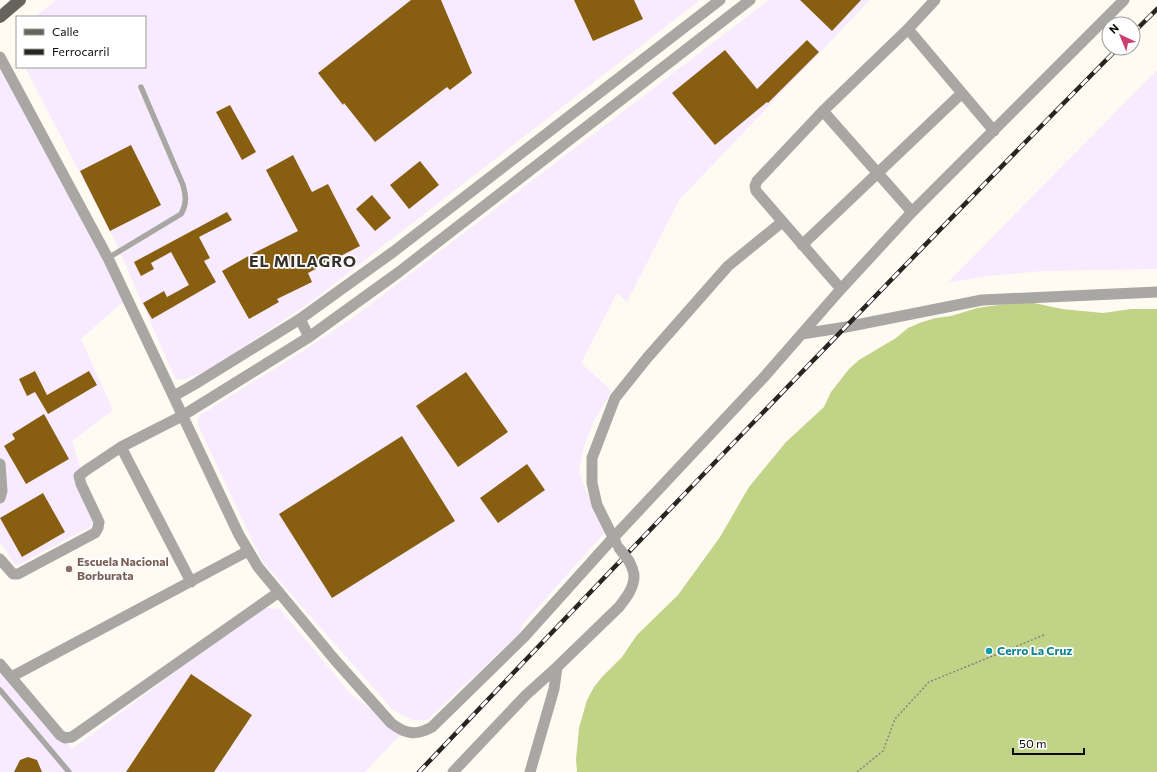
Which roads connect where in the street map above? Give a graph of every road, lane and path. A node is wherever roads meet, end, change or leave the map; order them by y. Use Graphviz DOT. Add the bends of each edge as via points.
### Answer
graph roads {
  1 [pos="10,0"];
  2 [pos="20,0"];
  3 [pos="720,0"];
  4 [pos="750,0"];
  5 [pos="935,0"];
  6 [pos="1124,0"];
  7 [pos="0,10"];
  8 [pos="0,17"];
  9 [pos="908,29"];
  10 [pos="0,57"];
  11 [pos="622,76"];
  12 [pos="141,87"];
  13 [pos="634,90"];
  14 [pos="962,93"];
  15 [pos="594,97"];
  16 [pos="823,111"];
  17 [pos="605,112"];
  18 [pos="994,131"];
  19 [pos="878,174"];
  20 [pos="454,205"];
  21 [pos="912,212"];
  22 [pos="466,220"];
  23 [pos="782,222"];
  24 [pos="802,245"];
  25 [pos="108,258"];
  26 [pos="841,289"];
  27 [pos="1157,292"];
  28 [pos="300,319"];
  29 [pos="802,334"];
  30 [pos="309,337"];
  31 [pos="174,396"];
  32 [pos="182,416"];
  33 [pos="121,447"];
  34 [pos="0,464"];
  35 [pos="0,498"];
  36 [pos="613,538"];
  37 [pos="248,551"];
  38 [pos="0,559"];
  39 [pos="191,582"];
  40 [pos="279,592"];
  41 [pos="1044,635"];
  42 [pos="0,664"];
  43 [pos="556,667"];
  44 [pos="11,677"];
  45 [pos="0,690"];
  46 [pos="69,772"];
  47 [pos="453,772"];
  48 [pos="530,772"];
  49 [pos="857,772"];
  1 -- 7 [label="main road"];
  2 -- 8 [label="main road"];
  3 -- 11 [label="street"];
  4 -- 13 [label="street"];
  5 -- 9 [label="street"];
  6 -- 18 [label="street"];
  9 -- 14 [label="street"];
  9 -- 16 [label="street"];
  10 -- 25 [label="street"];
  11 -- 13 [label="street"];
  11 -- 15 [label="street"];
  12 -- 25 [label="lane" via="182,185 186,203 180,214"];
  13 -- 17 [label="street"];
  14 -- 18 [label="street"];
  14 -- 19 [label="street"];
  15 -- 17 [label="street"];
  15 -- 20 [label="street"];
  16 -- 19 [label="street"];
  16 -- 23 [label="street" via="755,186 756,191"];
  17 -- 22 [label="street"];
  18 -- 21 [label="street"];
  19 -- 21 [label="street"];
  19 -- 24 [label="street"];
  20 -- 22 [label="street"];
  20 -- 28 [label="street"];
  21 -- 26 [label="street"];
  22 -- 30 [label="street"];
  23 -- 24 [label="street"];
  23 -- 36 [label="street" via="728,266 615,398 592,458 592,483 597,505"];
  24 -- 26 [label="street"];
  25 -- 31 [label="street"];
  26 -- 29 [label="street"];
  27 -- 29 [label="street" via="982,300"];
  28 -- 30 [label="street"];
  28 -- 31 [label="street"];
  29 -- 36 [label="street"];
  30 -- 32 [label="street"];
  31 -- 32 [label="street"];
  32 -- 33 [label="street"];
  32 -- 37 [label="street"];
  33 -- 38 [label="street" via="79,476 98,522 98,528 94,533 18,574 13,574"];
  33 -- 39 [label="street"];
  34 -- 35 [label="street"];
  36 -- 40 [label="street" via="524,636 432,727 422,732 408,732 391,723 334,660"];
  36 -- 43 [label="street, bridge" via="629,561 634,575 632,586 619,607"];
  37 -- 39 [label="street"];
  37 -- 40 [label="street"];
  39 -- 44 [label="street"];
  40 -- 44 [label="street" via="72,737 65,738 60,735"];
  41 -- 49 [label="path" via="929,682 895,719 883,751"];
  42 -- 44 [label="street"];
  43 -- 47 [label="street"];
  43 -- 48 [label="street" via="554,689"];
  45 -- 46 [label="lane"];
}
